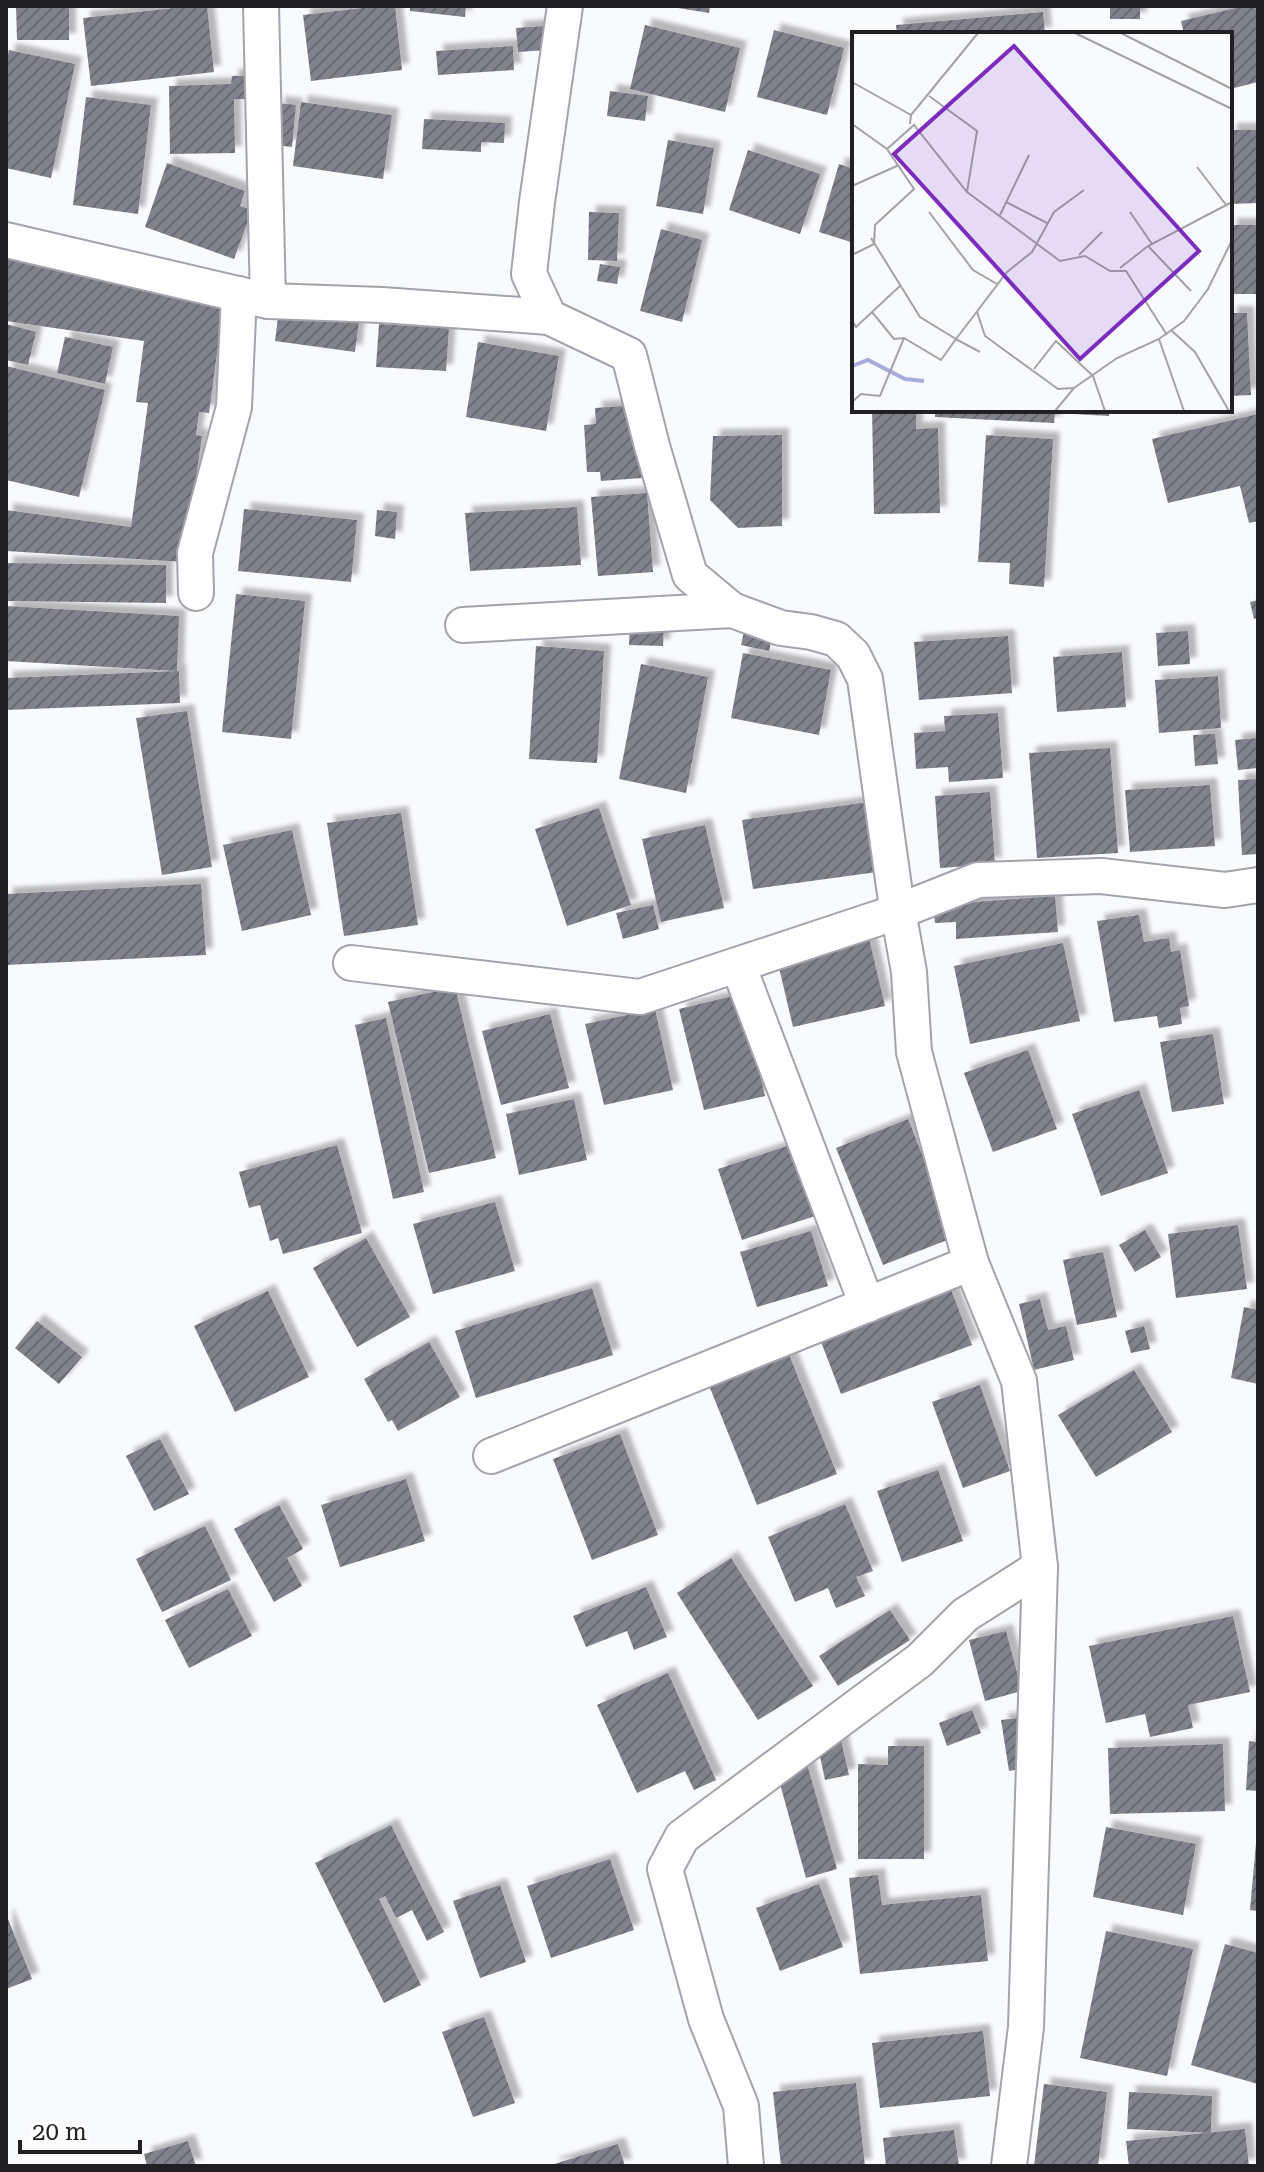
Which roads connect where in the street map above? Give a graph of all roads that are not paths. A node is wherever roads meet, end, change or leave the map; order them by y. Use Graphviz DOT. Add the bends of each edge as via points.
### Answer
graph roads {
  1 [pos="261,6"];
  2 [pos="565,6"];
  3 [pos="6,240"];
  4 [pos="253,298"];
  5 [pos="549,317"];
  6 [pos="196,593"];
  7 [pos="732,610"];
  8 [pos="463,625"];
  9 [pos="1258,885"];
  10 [pos="897,912"];
  11 [pos="351,963"];
  12 [pos="738,965"];
  13 [pos="971,1263"];
  14 [pos="867,1305"];
  15 [pos="491,1456"];
  16 [pos="1040,1567"];
  17 [pos="746,2166"];
  18 [pos="1009,2166"];
  1 -- 4 [label="street"];
  2 -- 5 [label="street" via="529,274"];
  3 -- 4 [label="street"];
  4 -- 5 [label="street"];
  4 -- 6 [label="street" via="234,407 195,553"];
  5 -- 7 [label="street" via="629,355 690,575"];
  7 -- 8 [label="street"];
  7 -- 10 [label="street" via="781,628 836,639 853,655 865,679 871,711"];
  9 -- 10 [label="street" via="1225,890 1101,876 978,880"];
  10 -- 12 [label="street"];
  10 -- 13 [label="street" via="909,972 914,1052"];
  11 -- 12 [label="street" via="640,997"];
  12 -- 14 [label="street"];
  13 -- 14 [label="street"];
  13 -- 16 [label="street" via="1019,1381"];
  14 -- 15 [label="street"];
  16 -- 17 [label="street" via="965,1615 920,1660 682,1837 665,1869 706,2019 741,2106"];
  16 -- 18 [label="street" via="1026,2027"];
}
